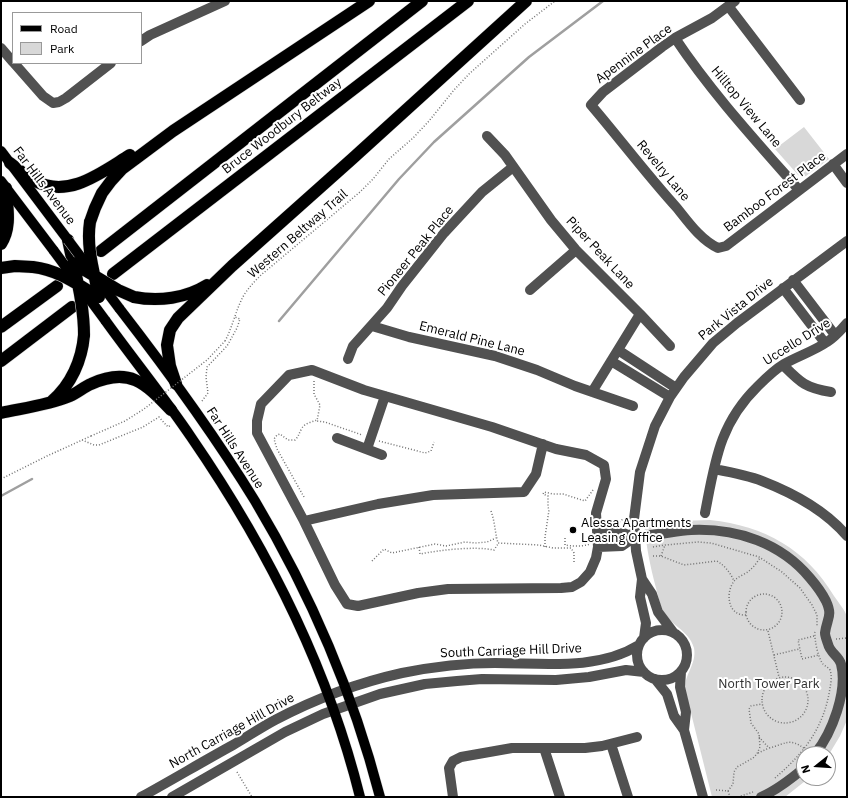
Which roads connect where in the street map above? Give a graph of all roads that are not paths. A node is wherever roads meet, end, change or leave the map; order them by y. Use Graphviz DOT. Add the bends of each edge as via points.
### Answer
graph roads {
  1 [pos="225,1"];
  2 [pos="369,1"];
  3 [pos="422,1"];
  4 [pos="468,1"];
  5 [pos="526,1"];
  6 [pos="732,4"];
  7 [pos="675,38"];
  8 [pos="142,40"];
  9 [pos="1,48"];
  10 [pos="12,60"];
  11 [pos="16,64"];
  12 [pos="110,64"];
  13 [pos="800,100"];
  14 [pos="592,105"];
  15 [pos="173,131"];
  16 [pos="487,136"];
  17 [pos="1,151"];
  18 [pos="845,159"];
  19 [pos="10,163"];
  20 [pos="833,164"];
  21 [pos="513,166"];
  22 [pos="847,184"];
  23 [pos="4,185"];
  24 [pos="799,190"];
  25 [pos="68,240"];
  26 [pos="847,241"];
  27 [pos="1,244"];
  28 [pos="718,248"];
  29 [pos="576,250"];
  30 [pos="54,251"];
  31 [pos="101,251"];
  32 [pos="73,263"];
  33 [pos="232,266"];
  34 [pos="1,268"];
  35 [pos="113,274"];
  36 [pos="95,276"];
  37 [pos="794,280"];
  38 [pos="79,285"];
  39 [pos="57,286"];
  40 [pos="783,288"];
  41 [pos="530,290"];
  42 [pos="99,297"];
  43 [pos="72,307"];
  44 [pos="119,308"];
  45 [pos="640,314"];
  46 [pos="819,314"];
  47 [pos="104,320"];
  48 [pos="808,322"];
  49 [pos="847,323"];
  50 [pos="372,326"];
  51 [pos="1,328"];
  52 [pos="835,335"];
  53 [pos="825,343"];
  54 [pos="670,346"];
  55 [pos="618,350"];
  56 [pos="348,359"];
  57 [pos="1,361"];
  58 [pos="611,361"];
  59 [pos="783,365"];
  60 [pos="176,384"];
  61 [pos="676,388"];
  62 [pos="592,392"];
  63 [pos="830,392"];
  64 [pos="385,396"];
  65 [pos="670,398"];
  66 [pos="49,403"];
  67 [pos="633,406"];
  68 [pos="171,410"];
  69 [pos="1,413"];
  70 [pos="337,438"];
  71 [pos="543,444"];
  72 [pos="367,449"];
  73 [pos="382,455"];
  74 [pos="714,469"];
  75 [pos="706,513"];
  76 [pos="304,521"];
  77 [pos="598,534"];
  78 [pos="847,536"];
  79 [pos="635,537"];
  80 [pos="596,545"];
  81 [pos="642,579"];
  82 [pos="673,632"];
  83 [pos="642,642"];
  84 [pos="644,672"];
  85 [pos="681,672"];
  86 [pos="655,678"];
  87 [pos="336,692"];
  88 [pos="342,707"];
  89 [pos="684,730"];
  90 [pos="637,737"];
  91 [pos="611,744"];
  92 [pos="820,746"];
  93 [pos="544,748"];
  94 [pos="796,775"];
  95 [pos="760,794"];
  96 [pos="141,797"];
  97 [pos="172,797"];
  98 [pos="360,797"];
  99 [pos="380,797"];
  100 [pos="453,797"];
  101 [pos="560,797"];
  102 [pos="628,797"];
  103 [pos="703,797"];
  1 -- 8 [label="street"];
  2 -- 15 [label="highway"];
  3 -- 31 [label="highway, Bruce Woodbury Beltway"];
  4 -- 35 [label="highway, Bruce Woodbury Beltway"];
  5 -- 33 [label="highway"];
  6 -- 7 [label="street, Apennine Place" via="700,26"];
  6 -- 13 [label="street"];
  7 -- 14 [label="street, Apennine Place" via="606,89"];
  7 -- 24 [label="street, Hilltop View Lane" via="723,102"];
  9 -- 10 [label="street"];
  11 -- 12 [label="street" via="43,96 53,103 63,100"];
  14 -- 28 [label="street, Revelry Lane" via="697,232"];
  15 -- 19 [label="highway" via="91,178 70,186 40,184"];
  15 -- 36 [label="highway, bridge" via="127,165 114,177 99,198 90,222 89,243"];
  16 -- 21 [label="street, Piper Peak Lane"];
  17 -- 19 [label="main road, Far Hills Avenue"];
  18 -- 20 [label="street, Bamboo Forest Place"];
  19 -- 25 [label="main road, Far Hills Avenue"];
  20 -- 22 [label="street"];
  20 -- 24 [label="street, Bamboo Forest Place"];
  21 -- 29 [label="street, Piper Peak Lane"];
  21 -- 50 [label="street, Pioneer Peak Place" via="482,192 444,233"];
  23 -- 27 [label="highway" via="8,228"];
  23 -- 30 [label="main road, Far Hills Avenue"];
  24 -- 28 [label="street, Bamboo Forest Place" via="726,246"];
  25 -- 32 [label="highway, bridge"];
  25 -- 36 [label="main road, Far Hills Avenue, bridge"];
  26 -- 37 [label="street, Park Vista Drive"];
  29 -- 41 [label="street"];
  29 -- 45 [label="street, Piper Peak Lane"];
  30 -- 32 [label="highway, bridge"];
  30 -- 38 [label="main road, Far Hills Avenue, bridge"];
  32 -- 36 [label="highway, bridge"];
  32 -- 38 [label="highway, bridge"];
  33 -- 36 [label="highway, bridge" via="204,287 168,298 134,297"];
  33 -- 60 [label="highway" via="181,315 170,330 167,349"];
  34 -- 38 [label="highway, bridge" via="34,266 57,272"];
  36 -- 42 [label="highway, bridge"];
  36 -- 44 [label="main road, Far Hills Avenue, bridge"];
  37 -- 40 [label="street, Park Vista Drive"];
  37 -- 46 [label="street"];
  38 -- 42 [label="highway, bridge"];
  38 -- 47 [label="main road, Far Hills Avenue, bridge"];
  38 -- 66 [label="highway, bridge" via="84,336 80,356 65,387"];
  39 -- 51 [label="highway"];
  40 -- 48 [label="street"];
  40 -- 61 [label="street, Park Vista Drive" via="713,343 693,364"];
  42 -- 44 [label="highway, bridge"];
  42 -- 47 [label="highway, bridge"];
  43 -- 57 [label="highway"];
  44 -- 60 [label="main road, Far Hills Avenue"];
  45 -- 54 [label="street, Piper Peak Lane"];
  45 -- 55 [label="street"];
  46 -- 48 [label="street"];
  46 -- 52 [label="street"];
  47 -- 68 [label="main road, Far Hills Avenue"];
  48 -- 53 [label="street"];
  49 -- 52 [label="street, Uccello Drive"];
  50 -- 56 [label="street, Pioneer Peak Place" via="353,346"];
  50 -- 62 [label="street, Emerald Pine Lane" via="495,356"];
  52 -- 53 [label="street, Uccello Drive"];
  53 -- 59 [label="street, Uccello Drive"];
  55 -- 58 [label="street"];
  55 -- 61 [label="street"];
  58 -- 62 [label="street"];
  58 -- 65 [label="street"];
  59 -- 63 [label="street" via="802,384"];
  59 -- 74 [label="street, Uccello Drive" via="767,377 739,407 726,428"];
  60 -- 87 [label="main road, Far Hills Avenue" via="231,463 280,545 314,613"];
  61 -- 65 [label="street, Park Vista Drive"];
  62 -- 67 [label="street, Emerald Pine Lane"];
  64 -- 71 [label="street"];
  64 -- 72 [label="street"];
  64 -- 76 [label="street" via="312,370 289,375 261,404 257,434"];
  65 -- 79 [label="street, Park Vista Drive" via="655,426 640,472"];
  66 -- 68 [label="highway" via="72,396 101,380 126,377 142,382"];
  66 -- 69 [label="highway"];
  68 -- 87 [label="main road, Far Hills Avenue" via="225,488"];
  70 -- 72 [label="street"];
  71 -- 76 [label="street" via="536,474 524,492 433,495 378,504"];
  71 -- 77 [label="street" via="586,455 604,465 606,479 596,513"];
  72 -- 73 [label="street"];
  74 -- 75 [label="street, Uccello Drive"];
  74 -- 78 [label="street" via="761,480 801,499 826,516"];
  76 -- 80 [label="street" via="343,598 347,604 358,606 448,589 572,587 590,572 596,558"];
  77 -- 79 [label="street" via="622,533"];
  77 -- 80 [label="street"];
  79 -- 80 [label="street" via="622,546"];
  79 -- 81 [label="street, Park Vista Drive"];
  79 -- 92 [label="street" via="713,530 751,537 784,554 801,567 825,599 830,616 825,634 832,653 841,663 843,686 840,704 833,725"];
  81 -- 82 [label="street, Park Vista Drive" via="652,594 662,619"];
  81 -- 83 [label="street, Park Vista Drive" via="640,597 646,623"];
  82 -- 83 [label="street" via="657,630 651,632"];
  82 -- 85 [label="street" via="682,640 687,651 687,661"];
  83 -- 84 [label="street" via="638,658"];
  83 -- 87 [label="street, South Carriage Hill Drive" via="620,655 582,662 444,666 392,676"];
  84 -- 86 [label="street"];
  84 -- 88 [label="street, South Carriage Hill Drive" via="626,670 567,680 482,679 440,682 387,692"];
  85 -- 86 [label="street" via="670,678"];
  85 -- 89 [label="street" via="680,687 686,712"];
  86 -- 89 [label="street"];
  87 -- 88 [label="main road, Far Hills Avenue"];
  87 -- 88 [label="main road, Far Hills Avenue"];
  87 -- 96 [label="street, North Carriage Hill Drive" via="266,724"];
  88 -- 97 [label="street, North Carriage Hill Drive" via="281,734"];
  88 -- 98 [label="main road, Far Hills Avenue"];
  88 -- 99 [label="main road, Far Hills Avenue" via="369,759"];
  89 -- 103 [label="street"];
  90 -- 91 [label="street"];
  91 -- 93 [label="street" via="585,748"];
  91 -- 102 [label="street"];
  93 -- 100 [label="street" via="512,748 461,757 453,761 449,768"];
  93 -- 101 [label="street"];
  94 -- 95 [label="street" via="774,790"];
}
